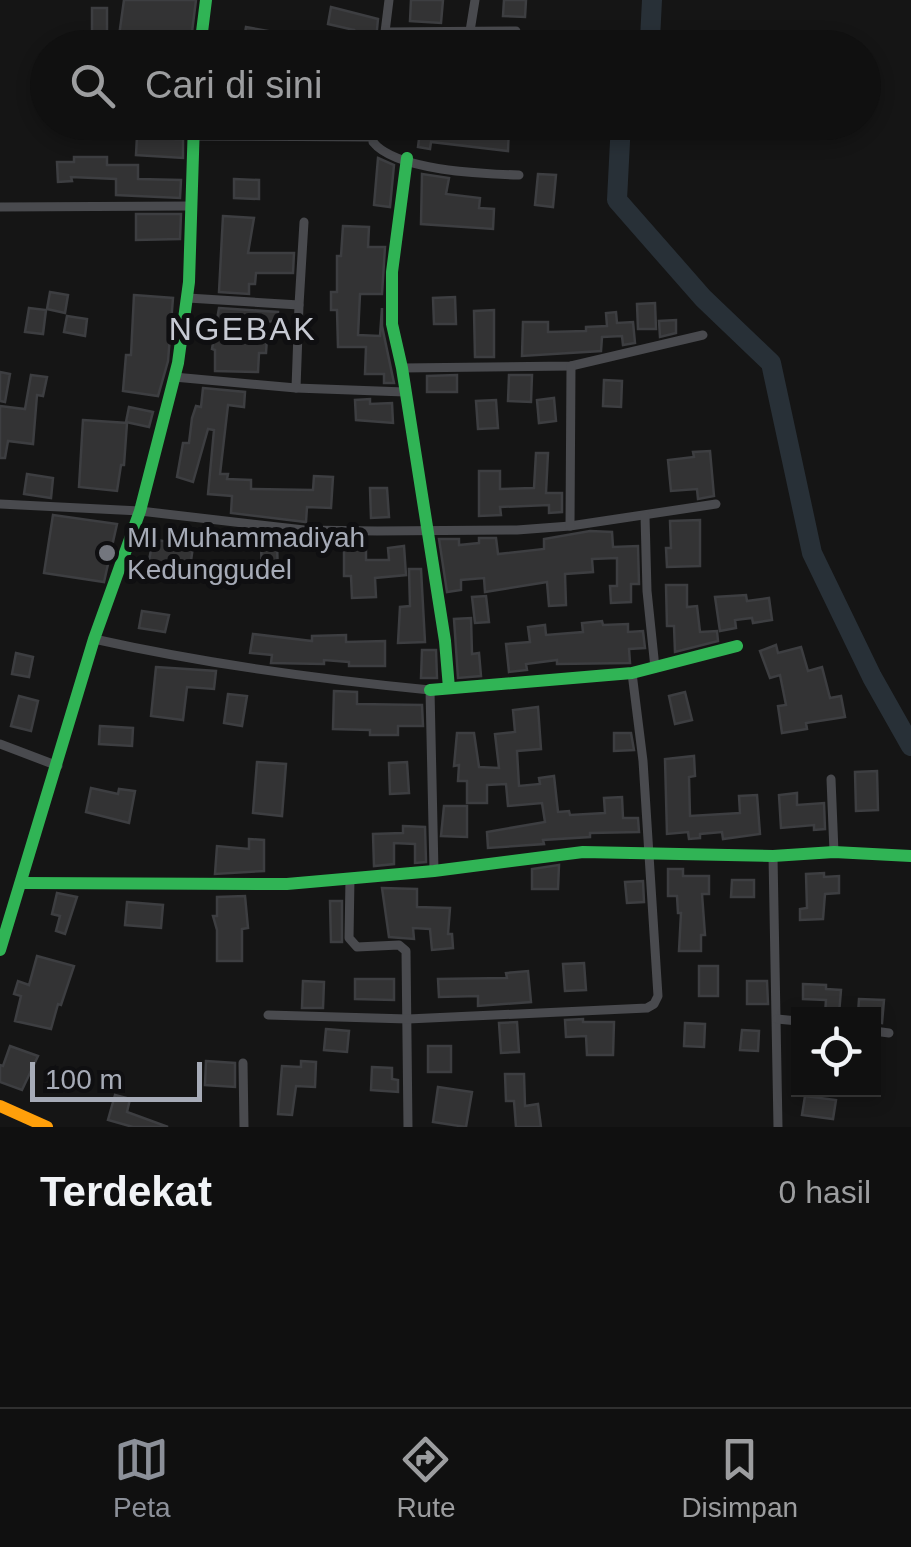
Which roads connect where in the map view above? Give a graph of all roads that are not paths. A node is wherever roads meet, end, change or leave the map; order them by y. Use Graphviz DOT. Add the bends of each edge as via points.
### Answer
graph roads {
  1 [pos="206,0"];
  2 [pos="389,0"];
  3 [pos="475,0"];
  4 [pos="202,30"];
  5 [pos="385,30"];
  6 [pos="470,30"];
  7 [pos="193,140"];
  8 [pos="374,140"];
  9 [pos="406,158"];
  10 [pos="519,174"];
  11 [pos="190,206"];
  12 [pos="0,207"];
  13 [pos="304,222"];
  14 [pos="188,298"];
  15 [pos="299,305"];
  16 [pos="703,335"];
  17 [pos="571,366"];
  18 [pos="402,368"];
  19 [pos="174,377"];
  20 [pos="296,388"];
  21 [pos="406,392"];
  22 [pos="0,504"];
  23 [pos="716,504"];
  24 [pos="140,512"];
  25 [pos="645,516"];
  26 [pos="570,526"];
  27 [pos="426,530"];
  28 [pos="94,639"];
  29 [pos="737,646"];
  30 [pos="655,668"];
  31 [pos="632,673"];
  32 [pos="449,688"];
  33 [pos="430,690"];
  34 [pos="0,744"];
  35 [pos="58,766"];
  36 [pos="831,778"];
  37 [pos="647,852"];
  38 [pos="834,852"];
  39 [pos="773,856"];
  40 [pos="911,856"];
  41 [pos="434,871"];
  42 [pos="350,878"];
  43 [pos="22,883"];
  44 [pos="0,950"];
  45 [pos="268,1014"];
  46 [pos="408,1019"];
  47 [pos="777,1019"];
  48 [pos="791,1021"];
  49 [pos="881,1032"];
  50 [pos="889,1033"];
  51 [pos="243,1063"];
  52 [pos="0,1106"];
  53 [pos="47,1127"];
  54 [pos="244,1127"];
  55 [pos="408,1127"];
  56 [pos="778,1127"];
  1 -- 4 [label="street"];
  2 -- 5 [label="street"];
  3 -- 6 [label="street"];
  7 -- 11 [label="street"];
  8 -- 9 [label="street" via="379,149"];
  9 -- 10 [label="street" via="452,172"];
  9 -- 18 [label="street" via="392,291"];
  11 -- 12 [label="street"];
  11 -- 14 [label="street"];
  13 -- 15 [label="street"];
  14 -- 15 [label="street"];
  14 -- 19 [label="street"];
  15 -- 20 [label="street"];
  16 -- 17 [label="street"];
  17 -- 18 [label="street"];
  17 -- 26 [label="street"];
  18 -- 21 [label="street"];
  19 -- 20 [label="street"];
  19 -- 24 [label="street"];
  20 -- 21 [label="street"];
  21 -- 27 [label="street"];
  22 -- 24 [label="street"];
  23 -- 25 [label="street"];
  24 -- 27 [label="street" via="304,530"];
  24 -- 28 [label="street"];
  25 -- 26 [label="street"];
  25 -- 30 [label="street"];
  26 -- 27 [label="street"];
  27 -- 32 [label="street"];
  28 -- 33 [label="street" via="224,666"];
  28 -- 35 [label="street"];
  29 -- 30 [label="street"];
  30 -- 31 [label="street"];
  31 -- 32 [label="street"];
  31 -- 37 [label="street"];
  32 -- 33 [label="street"];
  33 -- 41 [label="street"];
  34 -- 35 [label="street"];
  35 -- 43 [label="street"];
  36 -- 38 [label="street"];
  37 -- 39 [label="street"];
  37 -- 41 [label="street" via="542,855"];
  37 -- 46 [label="street" via="658,996 652,1006"];
  38 -- 39 [label="street"];
  38 -- 40 [label="street"];
  39 -- 47 [label="street"];
  41 -- 42 [label="street"];
  42 -- 43 [label="street" via="181,886"];
  42 -- 46 [label="street" via="350,942 404,948"];
  43 -- 44 [label="street"];
  45 -- 46 [label="street"];
  46 -- 55 [label="street"];
  47 -- 48 [label="street"];
  47 -- 56 [label="street"];
  49 -- 50 [label="street"];
  51 -- 54 [label="street"];
  52 -- 53 [label="street"];
}
